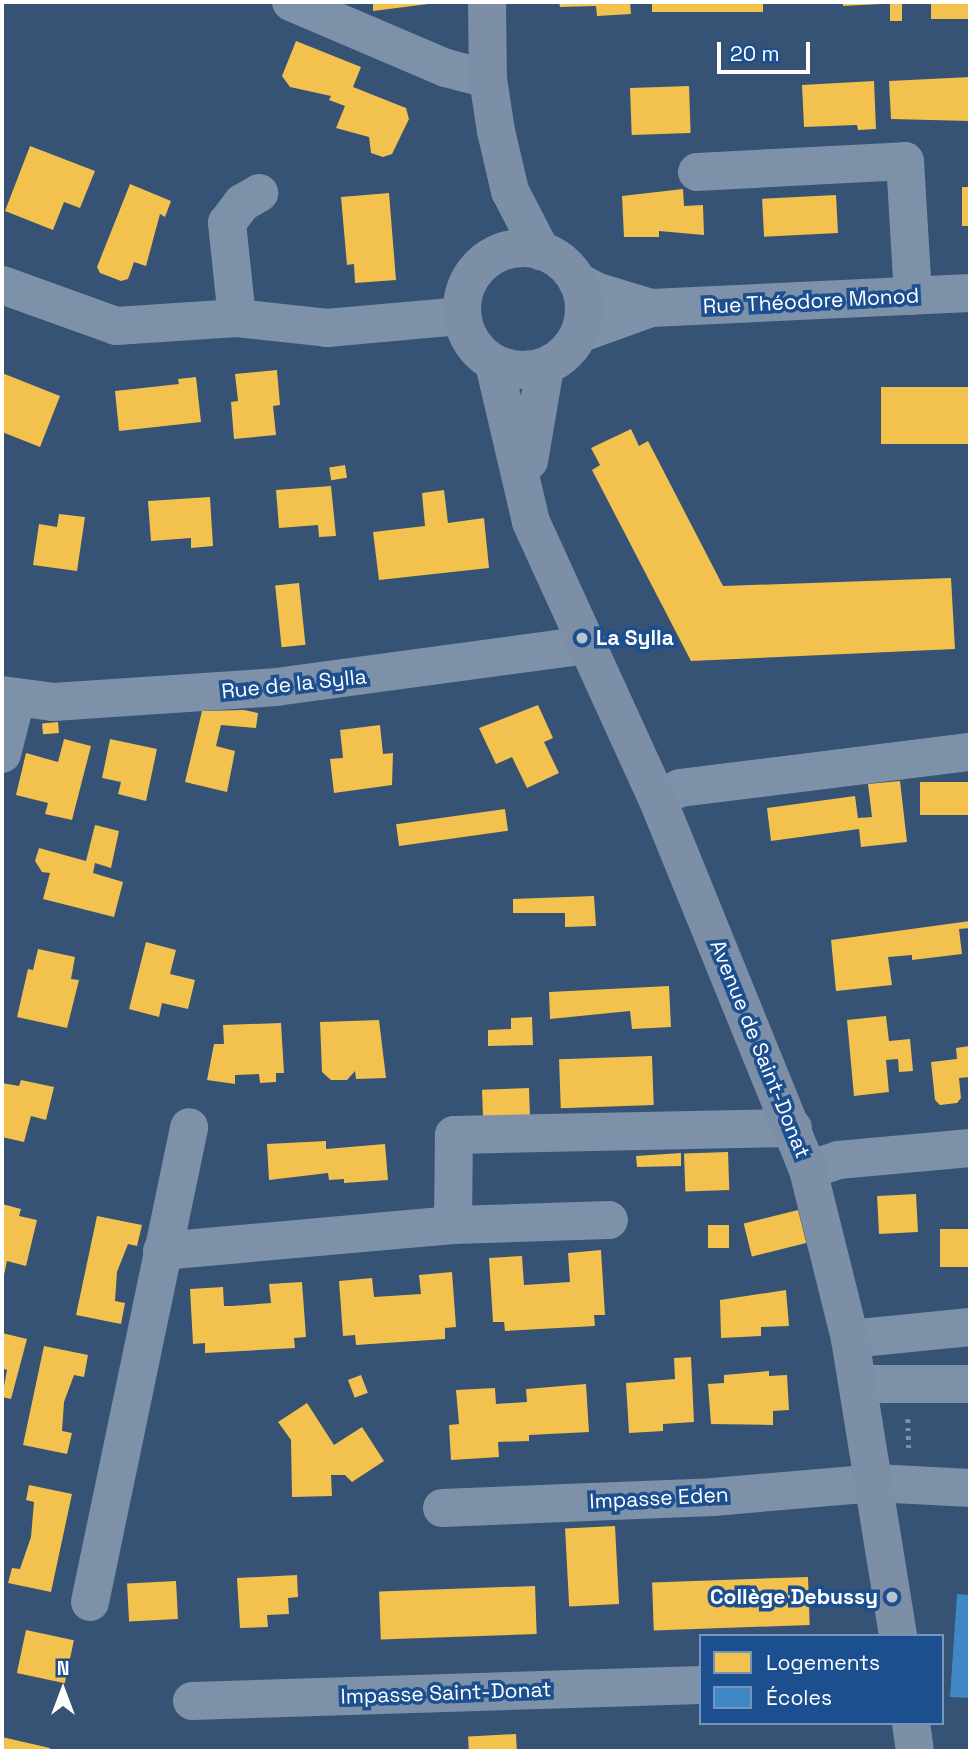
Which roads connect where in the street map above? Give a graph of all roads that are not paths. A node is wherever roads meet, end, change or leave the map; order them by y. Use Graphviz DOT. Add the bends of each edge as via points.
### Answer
graph roads {
  1 [pos="291,2"];
  2 [pos="487,2"];
  3 [pos="488,79"];
  4 [pos="697,172"];
  5 [pos="510,191"];
  6 [pos="259,193"];
  7 [pos="541,251"];
  8 [pos="496,254"];
  9 [pos="577,281"];
  10 [pos="2,285"];
  11 [pos="970,293"];
  12 [pos="913,296"];
  13 [pos="651,309"];
  14 [pos="461,316"];
  15 [pos="236,318"];
  16 [pos="579,334"];
  17 [pos="494,364"];
  18 [pos="545,367"];
  19 [pos="526,491"];
  20 [pos="586,645"];
  21 [pos="9,697"];
  22 [pos="970,752"];
  23 [pos="2,754"];
  24 [pos="657,798"];
  25 [pos="189,1127"];
  26 [pos="793,1128"];
  27 [pos="970,1148"];
  28 [pos="808,1170"];
  29 [pos="609,1220"];
  30 [pos="453,1226"];
  31 [pos="163,1251"];
  32 [pos="970,1327"];
  33 [pos="900,1334"];
  34 [pos="850,1339"];
  35 [pos="970,1348"];
  36 [pos="859,1384"];
  37 [pos="970,1384"];
  38 [pos="892,1484"];
  39 [pos="970,1488"];
  40 [pos="442,1508"];
  41 [pos="90,1602"];
  42 [pos="898,1634"];
  43 [pos="699,1685"];
  44 [pos="192,1701"];
  45 [pos="911,1725"];
  46 [pos="915,1751"];
  1 -- 3 [label="street" via="446,68"];
  2 -- 3 [label="main road"];
  3 -- 5 [label="main road"];
  4 -- 12 [label="street" via="905,162"];
  5 -- 7 [label="main road"];
  5 -- 8 [label="main road"];
  6 -- 15 [label="street" via="242,202 227,223"];
  7 -- 8 [label="main road" via="518,248"];
  7 -- 9 [label="main road" via="568,268"];
  8 -- 14 [label="main road" via="469,280"];
  9 -- 13 [label="street, Rue Théodore Monod"];
  9 -- 16 [label="main road" via="584,317"];
  10 -- 15 [label="street" via="116,326"];
  11 -- 12 [label="street, Rue Théodore Monod"];
  12 -- 13 [label="street, Rue Théodore Monod"];
  13 -- 16 [label="street, Rue Théodore Monod"];
  14 -- 15 [label="street" via="327,328"];
  14 -- 17 [label="main road" via="471,344"];
  16 -- 18 [label="main road" via="565,354"];
  17 -- 18 [label="main road" via="519,371"];
  17 -- 19 [label="main road, Avenue de Saint-Donat"];
  18 -- 19 [label="main road, Avenue de Saint-Donat" via="533,420"];
  19 -- 20 [label="main road, Avenue de Saint-Donat" via="531,522"];
  20 -- 21 [label="street, Rue de la Sylla" via="276,687 99,700"];
  20 -- 24 [label="main road, Avenue de Saint-Donat"];
  21 -- 23 [label="street"];
  22 -- 24 [label="street" via="680,788"];
  24 -- 26 [label="main road, Avenue de Saint-Donat"];
  25 -- 31 [label="street"];
  26 -- 28 [label="main road, Avenue de Saint-Donat"];
  26 -- 30 [label="street" via="454,1135"];
  27 -- 28 [label="street" via="838,1160"];
  28 -- 34 [label="main road, Avenue de Saint-Donat"];
  29 -- 30 [label="street"];
  30 -- 31 [label="street"];
  31 -- 41 [label="street"];
  32 -- 33 [label="street"];
  33 -- 34 [label="street"];
  33 -- 35 [label="street" via="937,1346"];
  34 -- 36 [label="main road, Avenue de Saint-Donat"];
  36 -- 37 [label="street"];
  36 -- 38 [label="main road, Avenue de Saint-Donat"];
  38 -- 39 [label="street, Impasse Eden"];
  38 -- 40 [label="street, Impasse Eden"];
  38 -- 42 [label="main road, Avenue de Saint-Donat"];
  43 -- 44 [label="street, Impasse Saint-Donat"];
  45 -- 46 [label="main road"];
}
